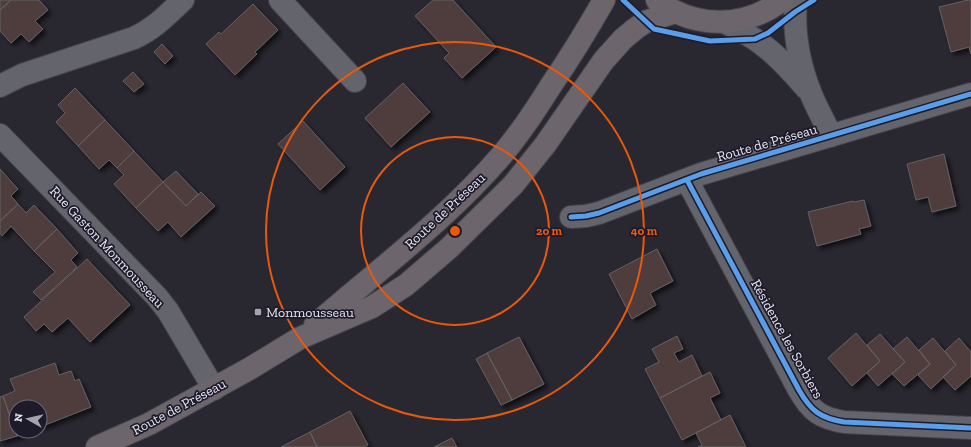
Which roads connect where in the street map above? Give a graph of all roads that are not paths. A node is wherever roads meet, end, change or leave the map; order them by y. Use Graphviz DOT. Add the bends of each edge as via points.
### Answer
graph roads {
  1 [pos="183,0"];
  2 [pos="280,0"];
  3 [pos="604,0"];
  4 [pos="657,0"];
  5 [pos="782,0"];
  6 [pos="796,0"];
  7 [pos="675,12"];
  8 [pos="724,22"];
  9 [pos="355,81"];
  10 [pos="0,86"];
  11 [pos="811,94"];
  12 [pos="971,94"];
  13 [pos="0,135"];
  14 [pos="831,136"];
  15 [pos="687,180"];
  16 [pos="571,217"];
  17 [pos="300,338"];
  18 [pos="214,389"];
  19 [pos="971,428"];
  20 [pos="97,447"];
  1 -- 10 [label="street" via="145,33 22,75"];
  2 -- 9 [label="street"];
  3 -- 17 [label="main road, Route de Préseau" via="533,114 485,174 432,226"];
  4 -- 7 [label="main road"];
  5 -- 8 [label="main road" via="757,15"];
  6 -- 11 [label="street" via="797,45"];
  7 -- 8 [label="main road" via="699,20"];
  7 -- 17 [label="main road, Route de Préseau" via="645,22 613,50 513,185 433,263 390,296"];
  8 -- 11 [label="street" via="766,46"];
  11 -- 14 [label="street"];
  12 -- 14 [label="street, Route de Préseau"];
  13 -- 18 [label="street, Rue Gaston Monmousseau" via="157,297"];
  14 -- 15 [label="street, Route de Préseau"];
  15 -- 16 [label="street, Route de Préseau" via="614,208 586,216"];
  15 -- 19 [label="street, Résidence les Sorbiers" via="806,403 814,411 831,420 844,422"];
  17 -- 18 [label="main road, Route de Préseau"];
  18 -- 20 [label="main road, Route de Préseau" via="149,424"];
}
